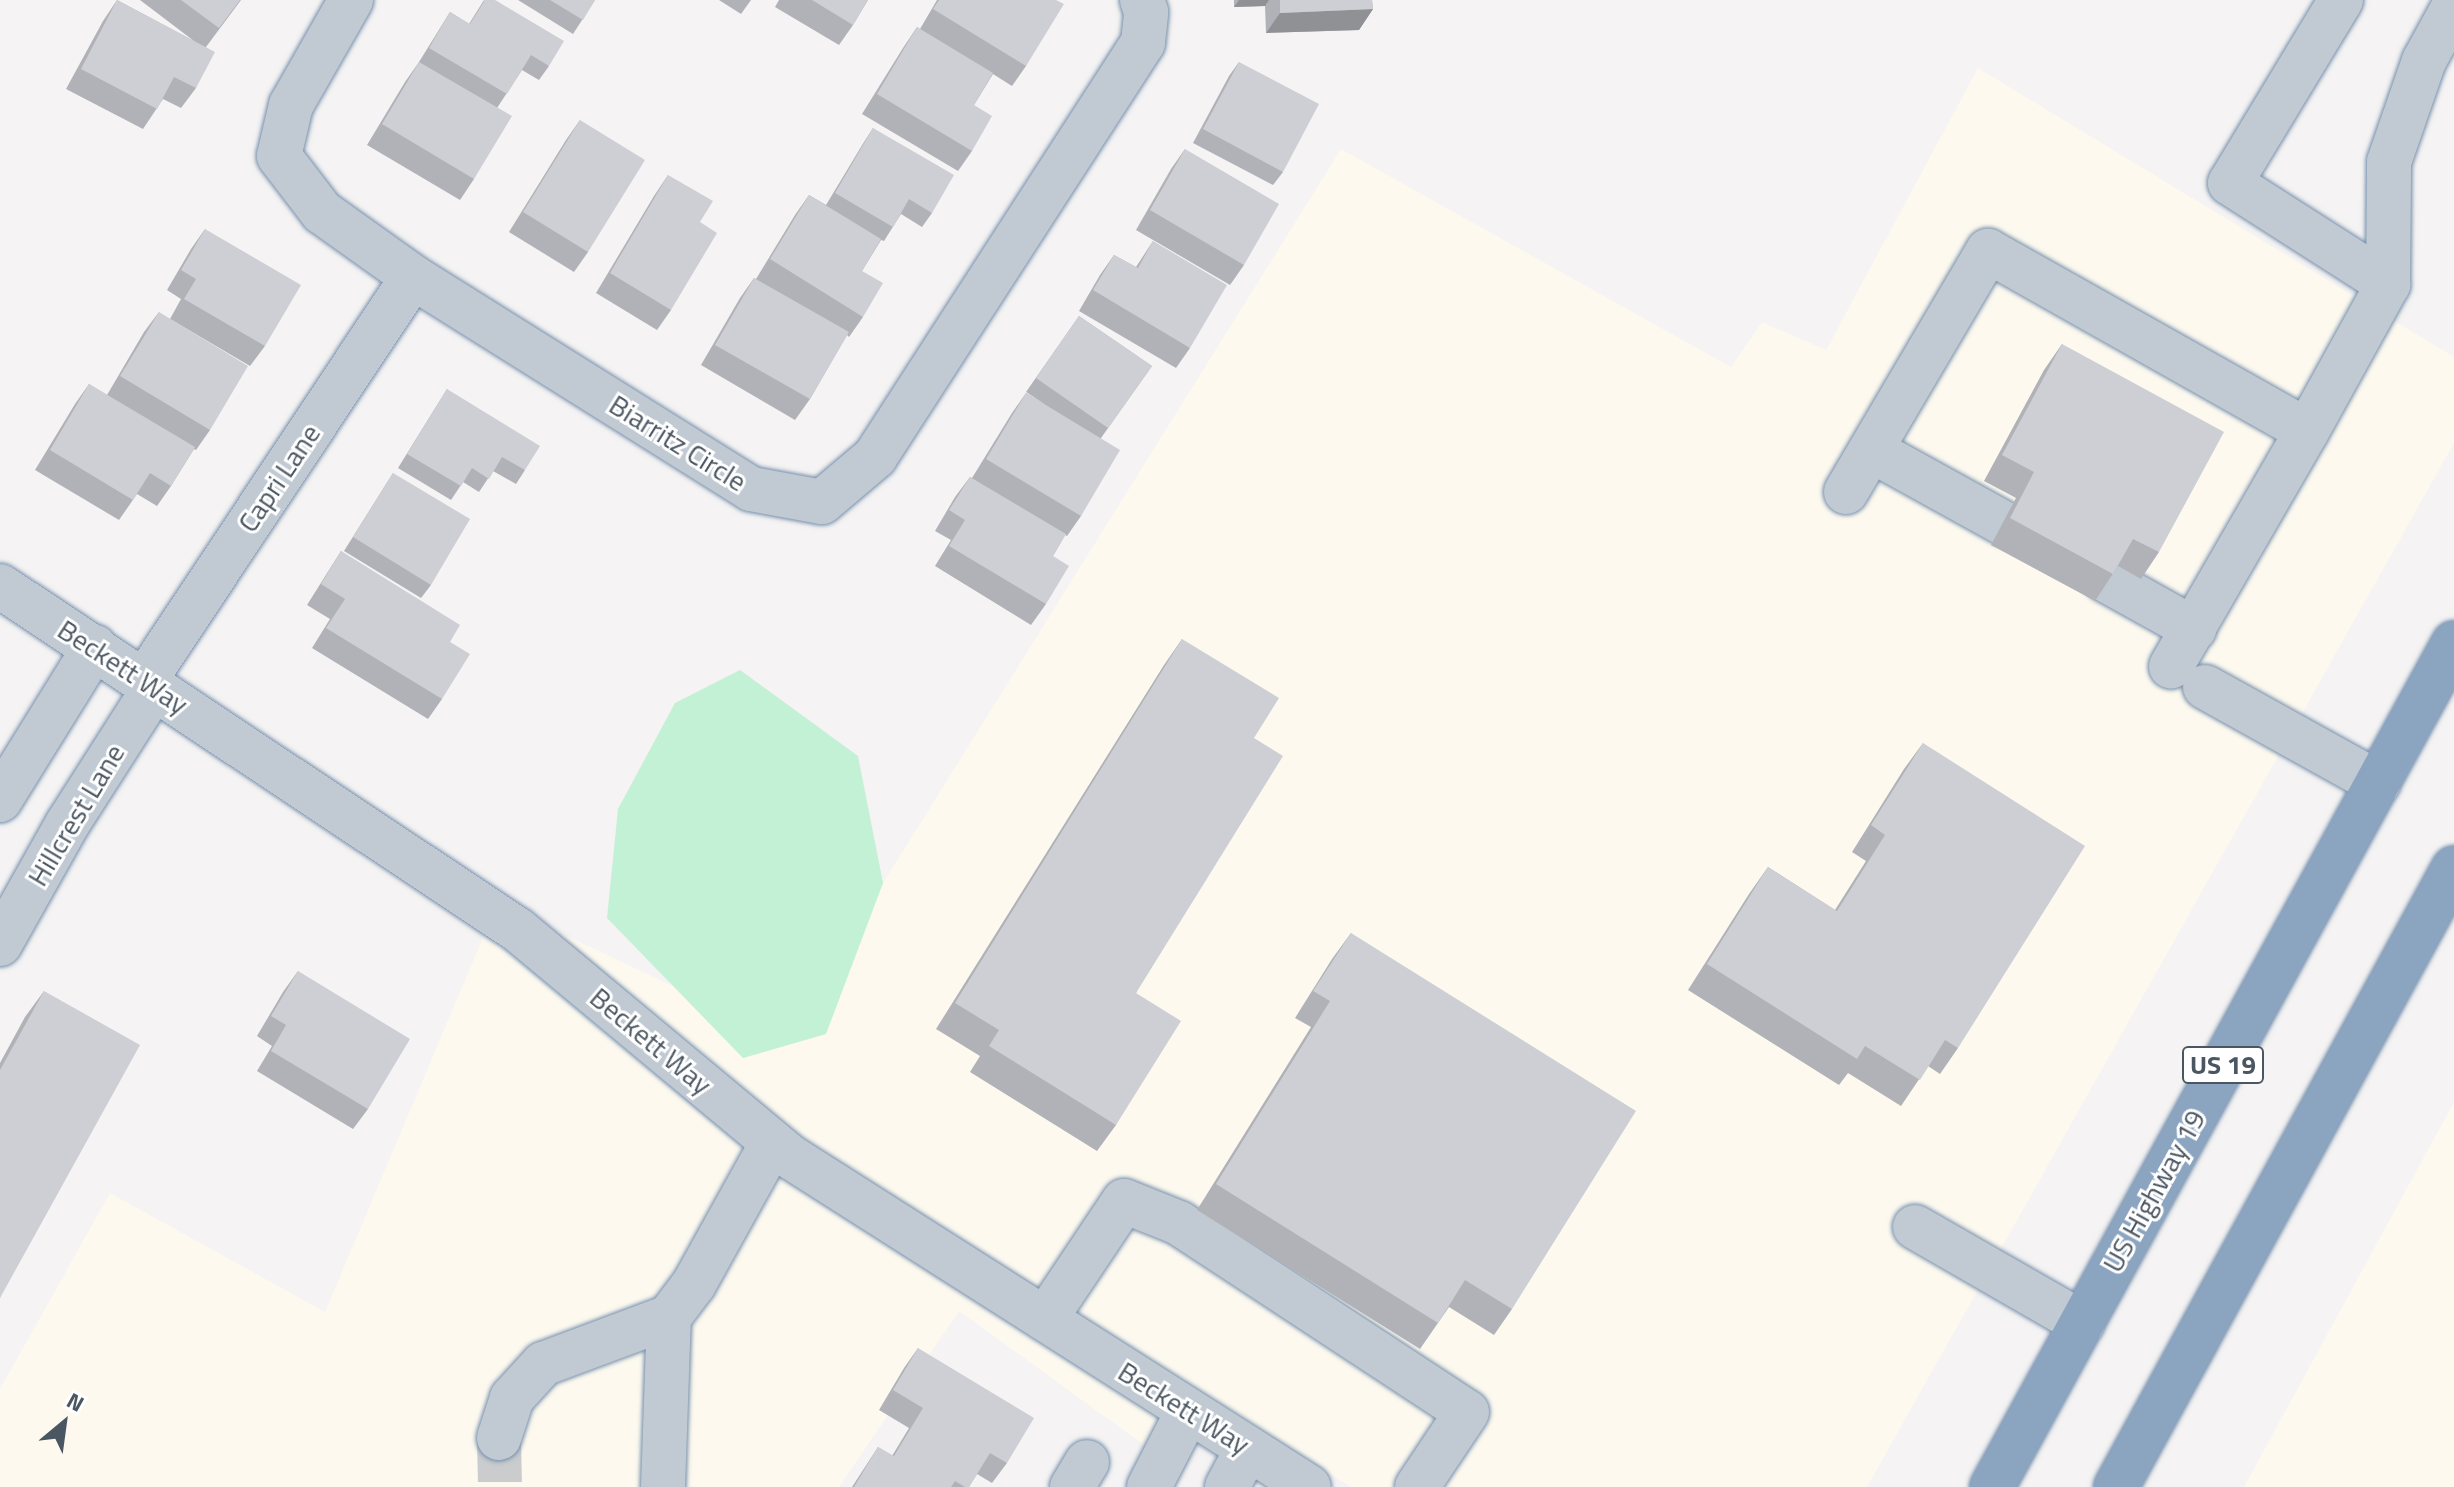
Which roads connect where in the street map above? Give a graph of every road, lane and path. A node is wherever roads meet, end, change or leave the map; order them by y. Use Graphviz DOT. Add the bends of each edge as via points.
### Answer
graph roads {
  1 [pos="351,0"];
  2 [pos="1142,0"];
  3 [pos="2341,0"];
  4 [pos="2454,6"];
  5 [pos="2439,70"];
  6 [pos="413,277"];
  7 [pos="2388,284"];
  8 [pos="2307,431"];
  9 [pos="1871,450"];
  10 [pos="1846,492"];
  11 [pos="2003,523"];
  12 [pos="2106,580"];
  13 [pos="0,586"];
  14 [pos="2194,629"];
  15 [pos="2454,643"];
  16 [pos="95,647"];
  17 [pos="150,684"];
  18 [pos="2378,783"];
  19 [pos="0,800"];
  20 [pos="2454,868"];
  21 [pos="0,944"];
  22 [pos="772,1143"];
  23 [pos="1915,1227"];
  24 [pos="669,1317"];
  25 [pos="1045,1319"];
  26 [pos="2082,1323"];
  27 [pos="1188,1411"];
  28 [pos="499,1438"];
  29 [pos="1248,1448"];
  30 [pos="663,1487"];
  31 [pos="1149,1487"];
  32 [pos="1227,1487"];
  33 [pos="1309,1487"];
  34 [pos="1417,1487"];
  35 [pos="1992,1487"];
  36 [pos="2116,1487"];
  1 -- 6 [label="street, Biarritz Circle" via="291,105 279,156 322,212"];
  2 -- 6 [label="street, Biarritz Circle" via="1143,43 875,457 822,502 751,489"];
  3 -- 7 [label="street" via="2230,183"];
  4 -- 5 [label="street"];
  5 -- 7 [label="street" via="2389,162"];
  6 -- 17 [label="street, Capri Lane"];
  7 -- 8 [label="street"];
  8 -- 9 [label="street" via="1988,251"];
  8 -- 14 [label="street"];
  9 -- 10 [label="street"];
  9 -- 11 [label="street"];
  12 -- 14 [label="street"];
  13 -- 16 [label="street, Beckett Way"];
  14 -- 18 [label="street" via="2188,677"];
  15 -- 18 [label="highway, US Highway 19 / US 19"];
  16 -- 17 [label="street, Beckett Way"];
  16 -- 19 [label="street"];
  17 -- 21 [label="street, Hillcrest Lane"];
  17 -- 22 [label="street, Beckett Way" via="518,930"];
  18 -- 26 [label="highway, US Highway 19 / US 19"];
  20 -- 36 [label="highway"];
  22 -- 24 [label="street" via="694,1284"];
  22 -- 25 [label="street, Beckett Way"];
  23 -- 26 [label="street"];
  24 -- 28 [label="street" via="543,1364 512,1398"];
  24 -- 30 [label="street"];
  25 -- 27 [label="street, Beckett Way"];
  25 -- 34 [label="street" via="1124,1201 1179,1223 1467,1412"];
  26 -- 35 [label="highway, US Highway 19 / US 19"];
  27 -- 29 [label="street, Beckett Way"];
  27 -- 31 [label="street"];
  29 -- 32 [label="street"];
  29 -- 33 [label="street, Beckett Way"];
}
